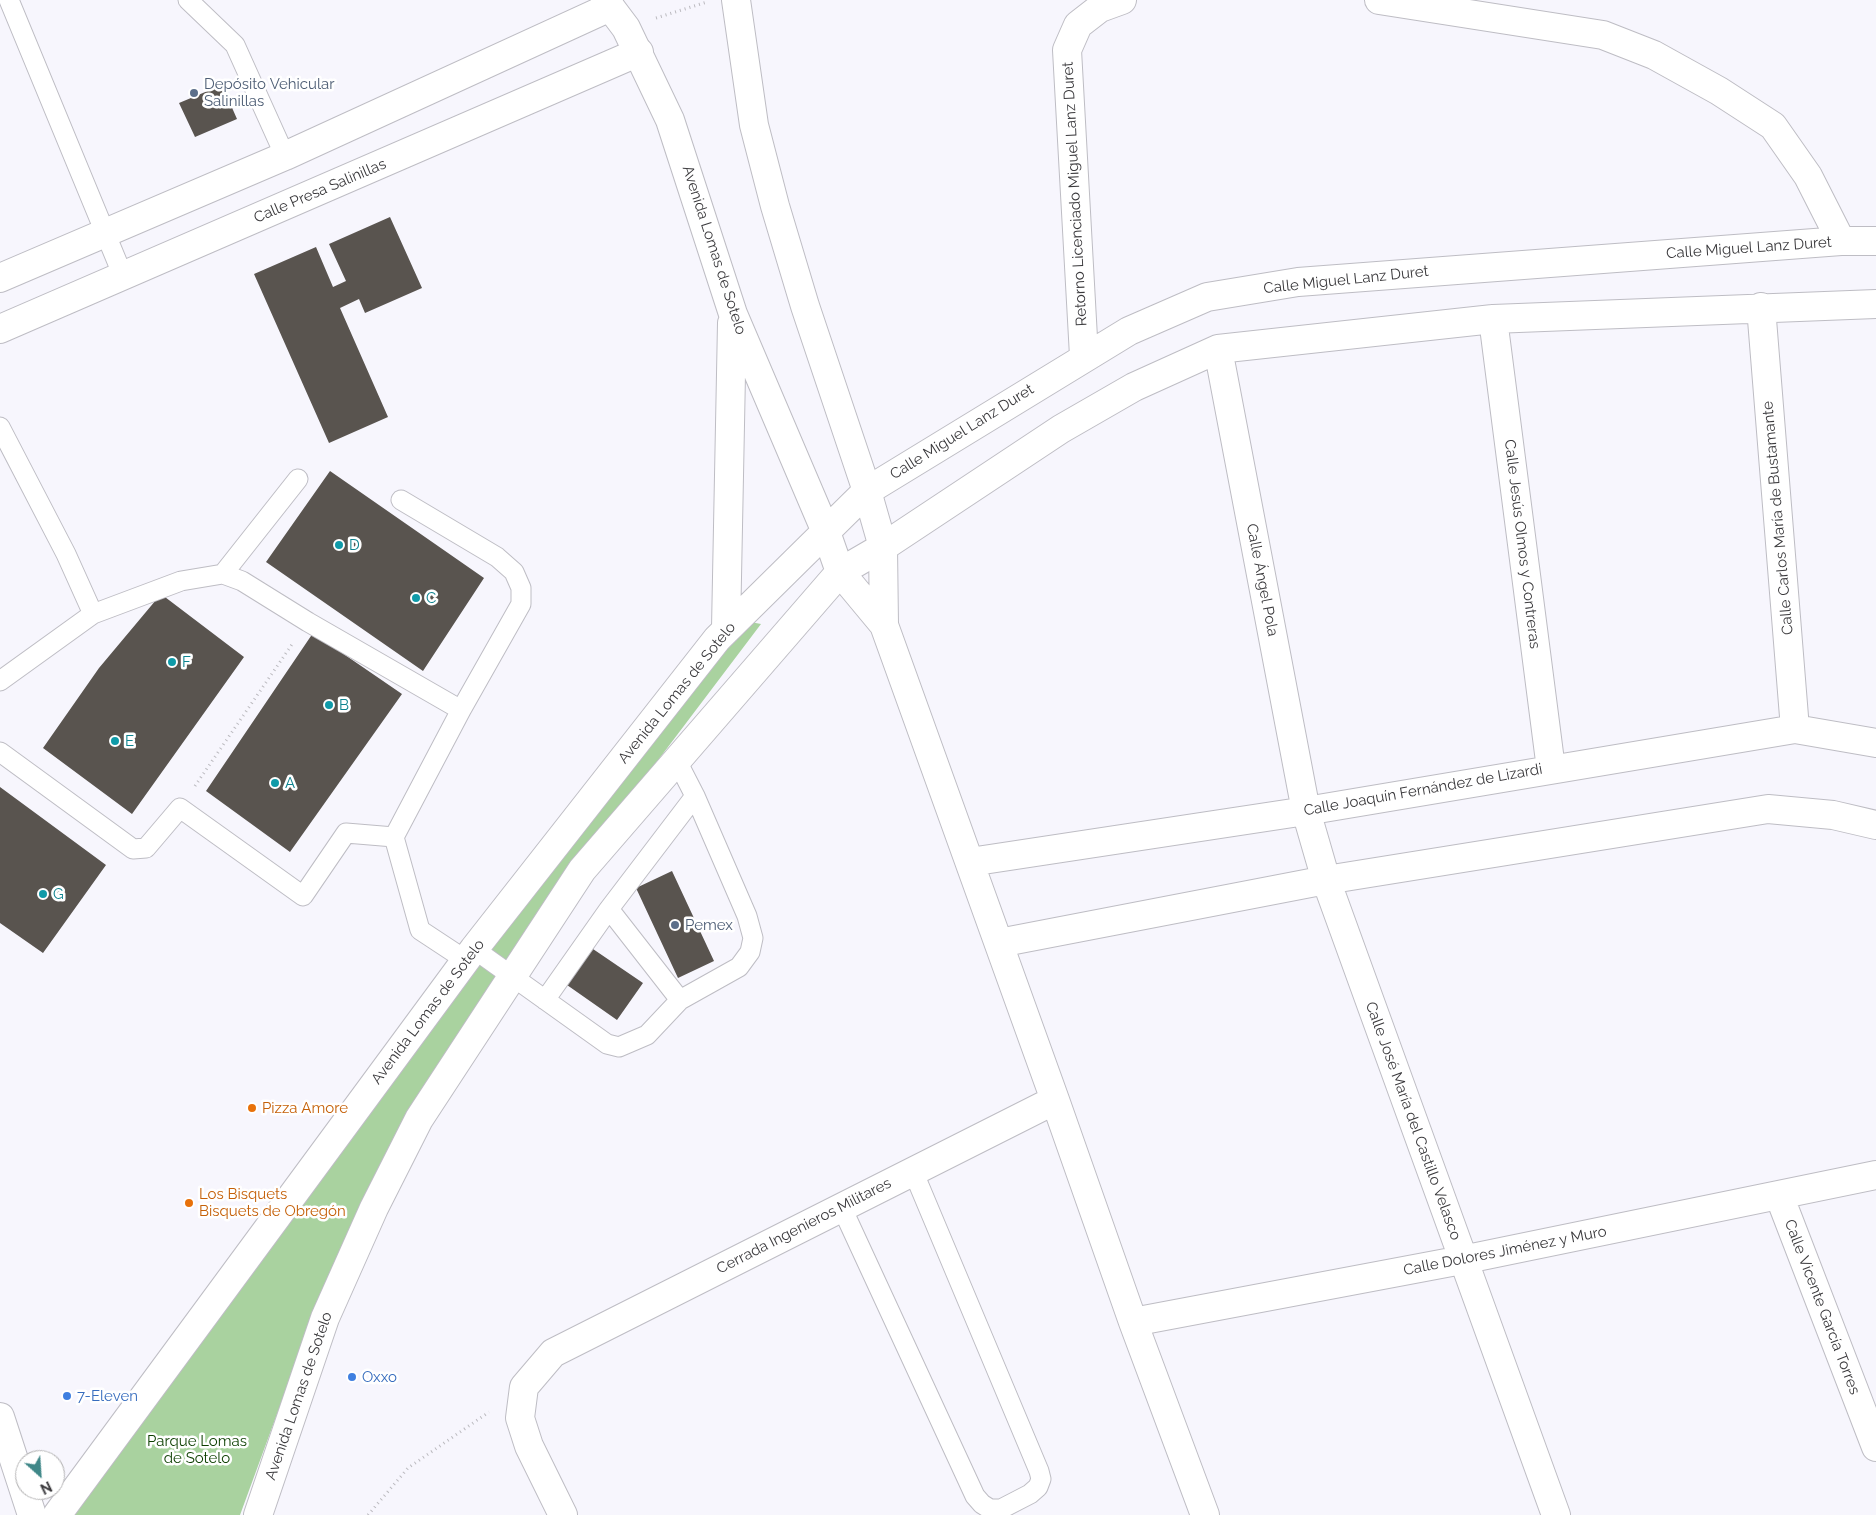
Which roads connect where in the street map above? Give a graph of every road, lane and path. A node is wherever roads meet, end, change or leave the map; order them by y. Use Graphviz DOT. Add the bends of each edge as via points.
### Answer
graph roads {
  1 [pos="9,0"];
  2 [pos="188,0"];
  3 [pos="712,0"];
  4 [pos="736,0"];
  5 [pos="1122,0"];
  6 [pos="1379,0"];
  7 [pos="608,3"];
  8 [pos="626,28"];
  9 [pos="639,52"];
  10 [pos="285,156"];
  11 [pos="105,233"];
  12 [pos="1841,241"];
  13 [pos="1876,241"];
  14 [pos="123,276"];
  15 [pos="0,278"];
  16 [pos="1876,304"];
  17 [pos="1761,307"];
  18 [pos="732,314"];
  19 [pos="1493,319"];
  20 [pos="0,329"];
  21 [pos="1218,349"];
  22 [pos="1084,356"];
  23 [pos="0,427"];
  24 [pos="298,479"];
  25 [pos="867,491"];
  26 [pos="401,500"];
  27 [pos="826,532"];
  28 [pos="883,547"];
  29 [pos="840,572"];
  30 [pos="223,574"];
  31 [pos="94,614"];
  32 [pos="308,622"];
  33 [pos="884,625"];
  34 [pos="726,628"];
  35 [pos="0,681"];
  36 [pos="461,710"];
  37 [pos="1795,729"];
  38 [pos="1876,744"];
  39 [pos="0,752"];
  40 [pos="676,759"];
  41 [pos="1551,769"];
  42 [pos="695,796"];
  43 [pos="180,808"];
  44 [pos="1306,811"];
  45 [pos="1876,825"];
  46 [pos="394,837"];
  47 [pos="970,862"];
  48 [pos="1326,880"];
  49 [pos="609,909"];
  50 [pos="998,943"];
  51 [pos="471,955"];
  52 [pos="514,976"];
  53 [pos="545,1000"];
  54 [pos="680,1000"];
  55 [pos="1055,1100"];
  56 [pos="914,1170"];
  57 [pos="1876,1176"];
  58 [pos="1779,1195"];
  59 [pos="842,1208"];
  60 [pos="1462,1260"];
  61 [pos="1133,1322"];
  62 [pos="524,1387"];
  63 [pos="0,1417"];
  64 [pos="1876,1447"];
  65 [pos="32,1515"];
  66 [pos="56,1515"];
  67 [pos="258,1515"];
  68 [pos="368,1515"];
  69 [pos="563,1515"];
  70 [pos="1204,1515"];
  71 [pos="1556,1515"];
  1 -- 11 [label="lane"];
  2 -- 10 [label="lane" via="235,45"];
  3 -- 8 [label="path"];
  4 -- 25 [label="street" via="754,124 775,206"];
  5 -- 22 [label="street, Retorno Licenciado Miguel Lanz Duret" via="1100,8 1078,25 1067,50"];
  6 -- 12 [label="street" via="1603,35 1654,55 1719,91 1772,126 1808,176"];
  7 -- 8 [label="street, Avenida Lomas de Sotelo"];
  7 -- 10 [label="street"];
  8 -- 9 [label="street, Avenida Lomas de Sotelo"];
  9 -- 14 [label="street, Calle Presa Salinillas"];
  9 -- 18 [label="street, Avenida Lomas de Sotelo" via="670,120"];
  10 -- 11 [label="street"];
  11 -- 14 [label="lane"];
  11 -- 15 [label="street"];
  12 -- 13 [label="street, Calle Miguel Lanz Duret"];
  12 -- 22 [label="street, Calle Miguel Lanz Duret" via="1298,282 1208,297 1129,331"];
  14 -- 20 [label="street, Calle Presa Salinillas"];
  16 -- 17 [label="street"];
  17 -- 19 [label="street"];
  17 -- 37 [label="street, Calle Carlos María de Bustamante"];
  18 -- 27 [label="street, Avenida Lomas de Sotelo"];
  18 -- 34 [label="street"];
  19 -- 21 [label="street"];
  19 -- 41 [label="street, Calle Jesús Olmos y Contreras"];
  21 -- 28 [label="street" via="1134,387 1061,429"];
  21 -- 44 [label="street, Calle Ángel Pola"];
  22 -- 25 [label="street, Calle Miguel Lanz Duret"];
  23 -- 31 [label="lane"];
  24 -- 30 [label="lane"];
  25 -- 27 [label="street, Avenida Lomas de Sotelo"];
  25 -- 28 [label="street"];
  26 -- 36 [label="lane" via="497,557 514,572 521,588 521,604"];
  27 -- 29 [label="street, Avenida Lomas de Sotelo"];
  27 -- 34 [label="street, Avenida Lomas de Sotelo"];
  28 -- 29 [label="street, Avenida Lomas de Sotelo"];
  28 -- 33 [label="street"];
  29 -- 33 [label="street"];
  29 -- 40 [label="street, Avenida Lomas de Sotelo"];
  30 -- 31 [label="lane" via="181,581"];
  30 -- 32 [label="lane" via="242,580"];
  31 -- 35 [label="lane"];
  32 -- 36 [label="lane"];
  32 -- 43 [label="path"];
  33 -- 47 [label="street"];
  34 -- 51 [label="street, Avenida Lomas de Sotelo"];
  36 -- 46 [label="lane"];
  37 -- 38 [label="street, Calle Joaquín Fernández de Lizardi"];
  37 -- 41 [label="street, Calle Joaquín Fernández de Lizardi"];
  39 -- 43 [label="lane" via="133,849 146,848"];
  40 -- 42 [label="lane"];
  40 -- 52 [label="street, Avenida Lomas de Sotelo" via="582,870"];
  41 -- 44 [label="street, Calle Joaquín Fernández de Lizardi"];
  42 -- 49 [label="lane"];
  42 -- 54 [label="lane" via="747,916 753,938 750,952 739,967"];
  43 -- 46 [label="lane" via="303,896 346,833"];
  44 -- 47 [label="street, Calle Joaquín Fernández de Lizardi"];
  44 -- 48 [label="street, Calle José María del Castillo Velasco"];
  45 -- 48 [label="street" via="1833,815 1768,809"];
  46 -- 51 [label="lane" via="420,930"];
  47 -- 50 [label="street"];
  48 -- 50 [label="street"];
  48 -- 60 [label="street, Calle José María del Castillo Velasco"];
  49 -- 53 [label="lane"];
  49 -- 54 [label="lane"];
  50 -- 55 [label="street"];
  51 -- 52 [label="lane"];
  51 -- 66 [label="street, Avenida Lomas de Sotelo"];
  52 -- 53 [label="lane"];
  52 -- 67 [label="street, Avenida Lomas de Sotelo" via="419,1119 374,1208 325,1318"];
  53 -- 54 [label="lane" via="607,1044 619,1047 646,1035"];
  55 -- 56 [label="street, Cerrada Ingenieros Militares"];
  55 -- 61 [label="street"];
  56 -- 59 [label="street, Cerrada Ingenieros Militares"];
  56 -- 59 [label="lane" via="1039,1470 1041,1479 1038,1487 1030,1494 1001,1509 990,1509 975,1496"];
  57 -- 58 [label="street, Calle Dolores Jiménez y Muro"];
  58 -- 60 [label="street, Calle Dolores Jiménez y Muro"];
  58 -- 64 [label="street, Calle Vicente García Torres"];
  59 -- 62 [label="street, Cerrada Ingenieros Militares" via="553,1353"];
  60 -- 61 [label="street, Calle Dolores Jiménez y Muro"];
  60 -- 71 [label="street, Calle José María del Castillo Velasco"];
  61 -- 70 [label="street"];
  62 -- 68 [label="path" via="408,1468"];
  62 -- 69 [label="street" via="520,1418 529,1446"];
  63 -- 65 [label="street"];
}
